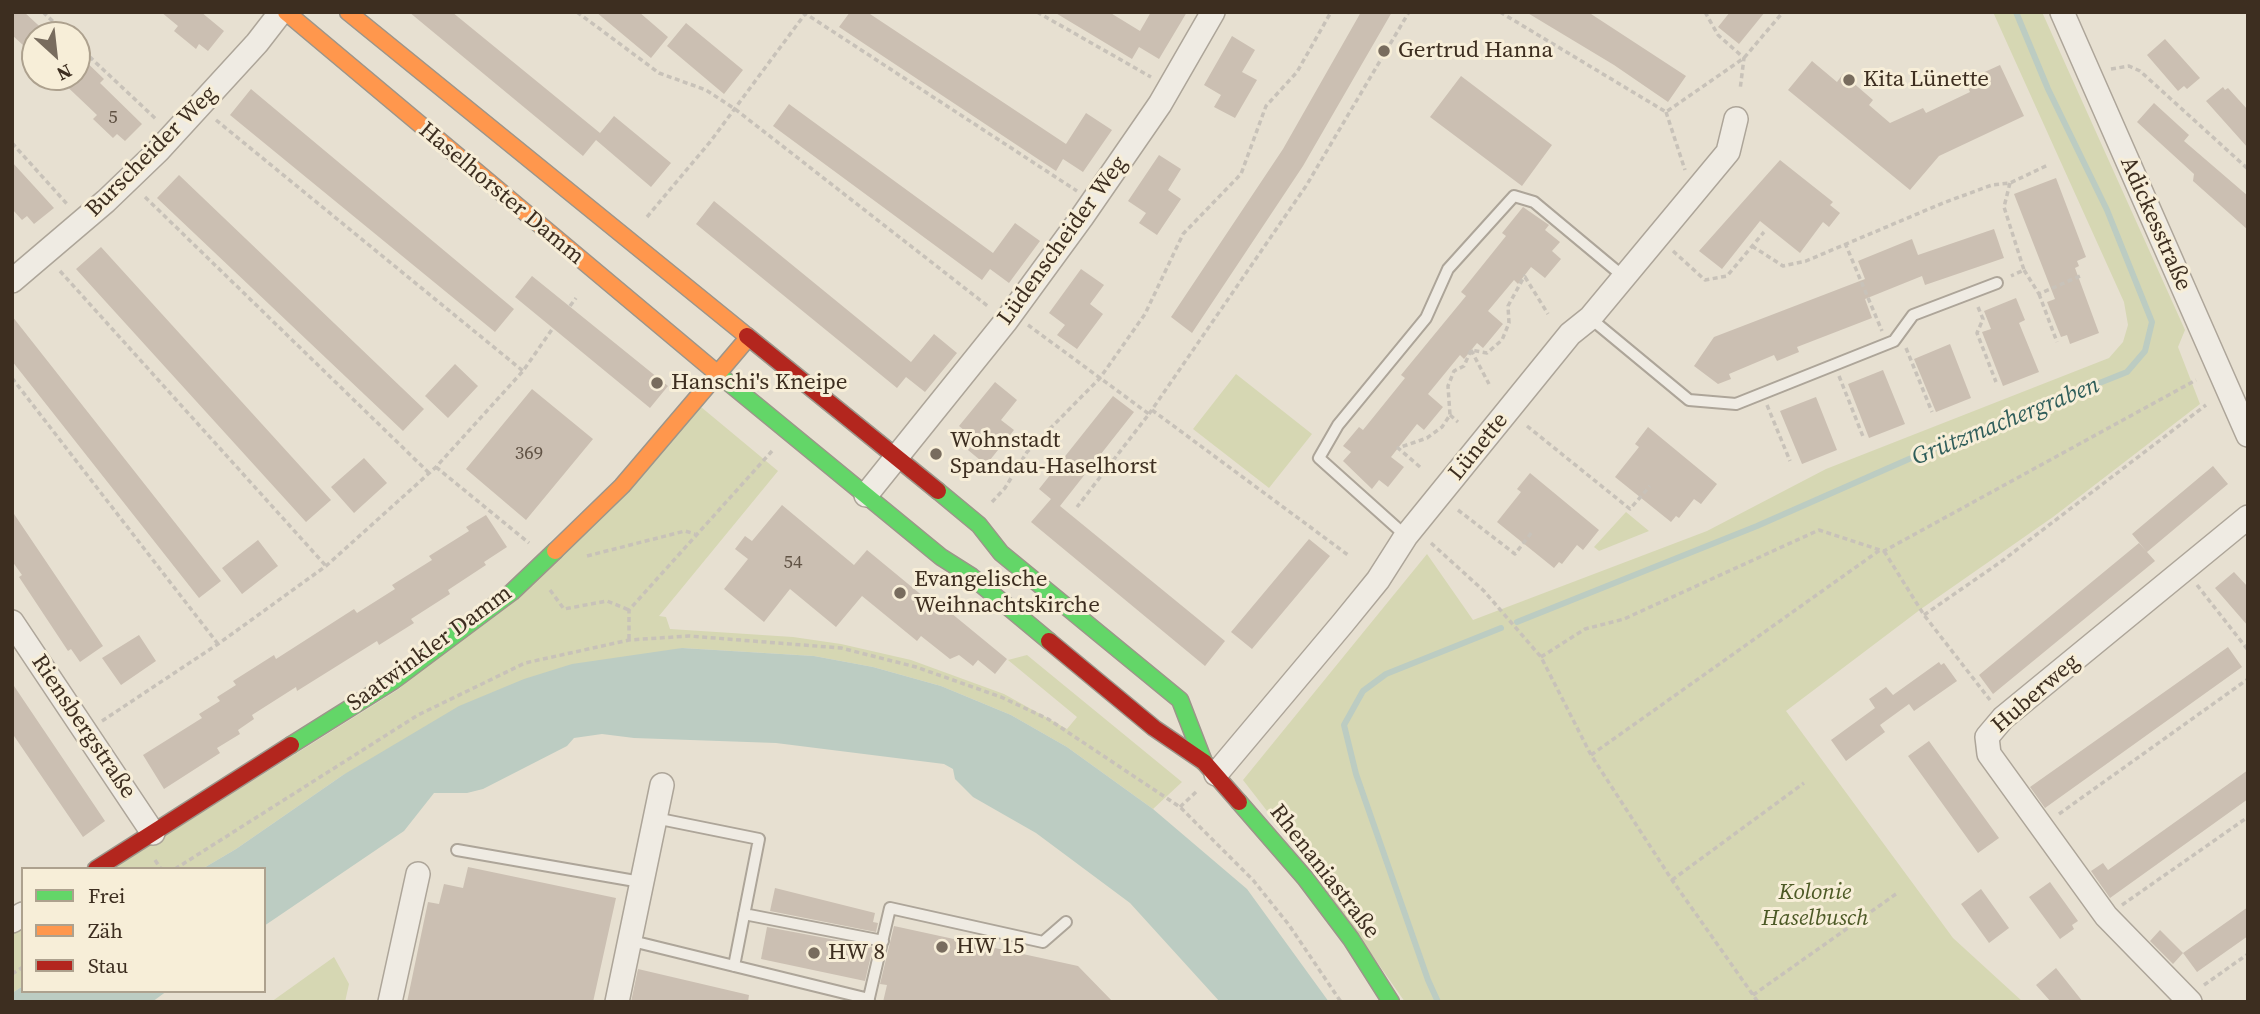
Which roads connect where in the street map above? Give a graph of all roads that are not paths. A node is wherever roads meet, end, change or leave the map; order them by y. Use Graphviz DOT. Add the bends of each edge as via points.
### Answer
graph roads {
  1 [pos="284,12"];
  2 [pos="348,12"];
  3 [pos="1213,12"];
  4 [pos="2062,12"];
  5 [pos="1736,120"];
  6 [pos="1624,277"];
  7 [pos="12,281"];
  8 [pos="1997,283"];
  9 [pos="1590,318"];
  10 [pos="748,338"];
  11 [pos="718,373"];
  12 [pos="2248,435"];
  13 [pos="896,459"];
  14 [pos="866,495"];
  15 [pos="2248,517"];
  16 [pos="1406,536"];
  17 [pos="12,622"];
  18 [pos="1210,768"];
  19 [pos="662,785"];
  20 [pos="654,818"];
  21 [pos="153,833"];
  22 [pos="457,850"];
  23 [pos="99,867"];
  24 [pos="418,874"];
  25 [pos="641,883"];
  26 [pos="744,914"];
  27 [pos="1066,922"];
  28 [pos="628,940"];
  29 [pos="883,941"];
  30 [pos="734,966"];
  31 [pos="2192,997"];
  32 [pos="869,1000"];
  33 [pos="390,1002"];
  34 [pos="617,1002"];
  35 [pos="1391,1002"];
  1 -- 7 [label="street, Burscheider Weg" via="158,151"];
  1 -- 11 [label="street, Haselhorster Damm"];
  2 -- 10 [label="street, Haselhorster Damm"];
  3 -- 13 [label="street, Lüdenscheider Weg" via="1170,88 1093,201 1009,317"];
  4 -- 12 [label="street, Adickesstraße"];
  5 -- 6 [label="street, Lünette" via="1728,152"];
  6 -- 9 [label="street, Lünette"];
  6 -- 16 [label="lane" via="1534,202 1514,196 1448,269 1426,318 1338,425 1319,457"];
  8 -- 9 [label="lane" via="1913,315 1887,344 1736,404 1689,400"];
  9 -- 16 [label="street, Lünette" via="1570,334"];
  10 -- 11 [label="street"];
  10 -- 13 [label="street, Haselhorster Damm"];
  11 -- 14 [label="street, Haselhorster Damm"];
  11 -- 21 [label="street, Saatwinkler Damm" via="622,486 512,592 394,681"];
  13 -- 14 [label="street"];
  13 -- 18 [label="street, Haselhorster Damm" via="979,525 1001,553 1180,700"];
  14 -- 18 [label="street, Haselhorster Damm"];
  15 -- 31 [label="street, Huberweg" via="2003,718 1987,737 1989,754 2106,916"];
  16 -- 18 [label="street, Lünette" via="1352,612"];
  17 -- 21 [label="street, Riensbergstraße"];
  18 -- 35 [label="street, Rhenaniastraße" via="1305,878"];
  19 -- 20 [label="street"];
  20 -- 25 [label="street"];
  20 -- 26 [label="lane" via="759,839"];
  21 -- 23 [label="street, Saatwinkler Damm"];
  22 -- 25 [label="lane"];
  24 -- 33 [label="street"];
  25 -- 28 [label="street"];
  26 -- 29 [label="lane"];
  26 -- 30 [label="lane"];
  27 -- 29 [label="lane" via="1043,943 890,908"];
  28 -- 30 [label="lane"];
  28 -- 34 [label="street"];
  29 -- 32 [label="lane"];
  30 -- 32 [label="lane"];
}
